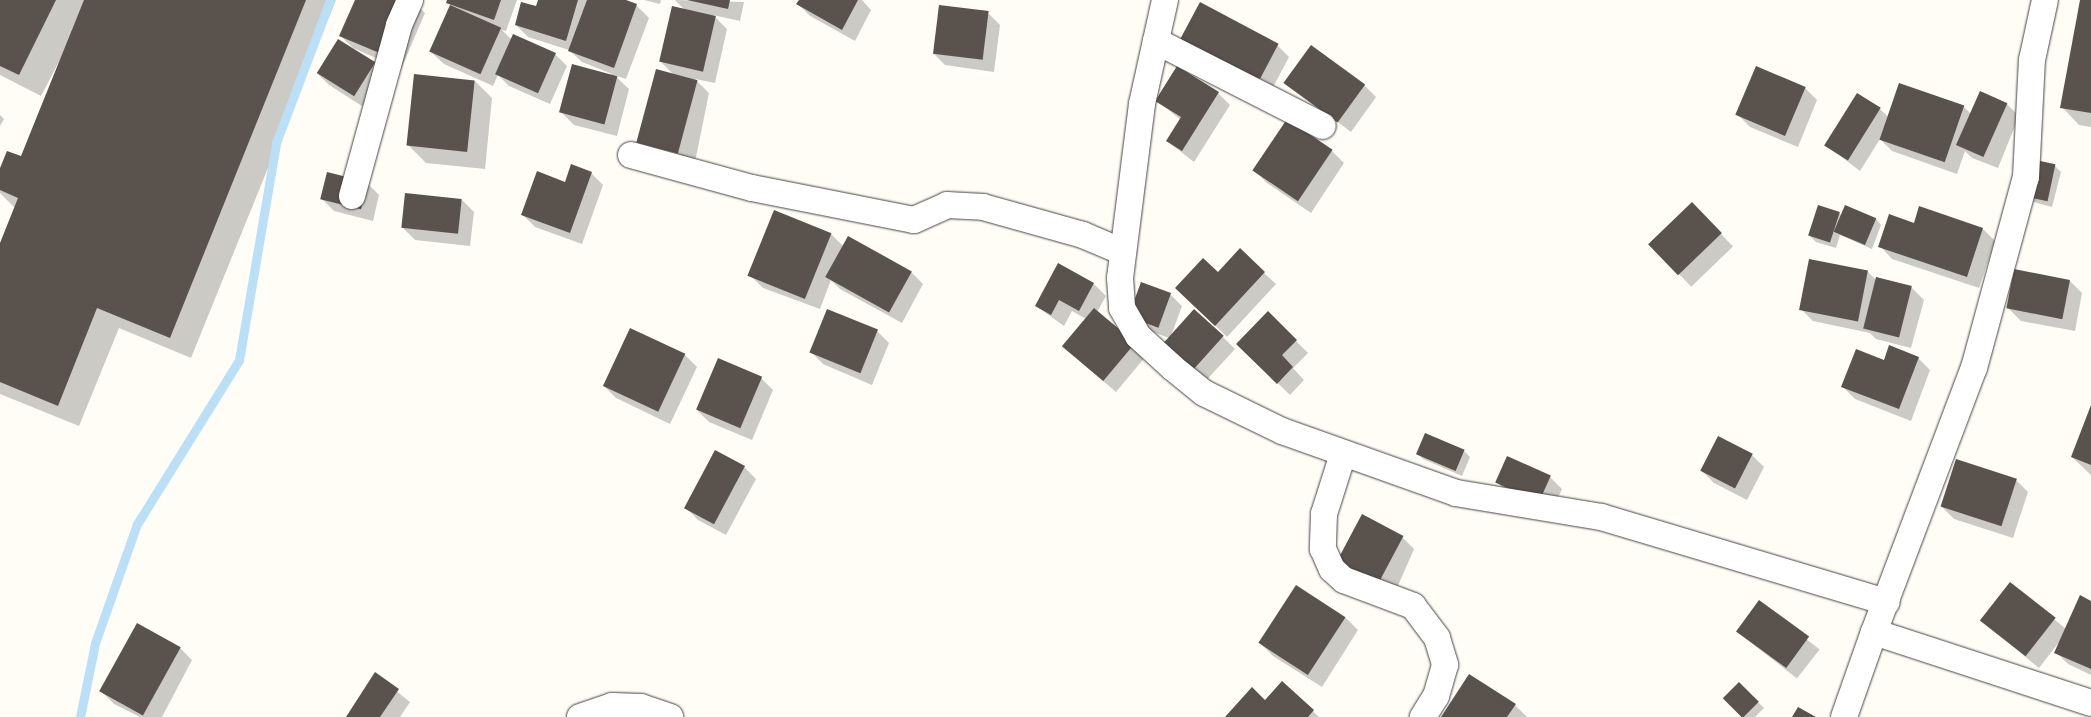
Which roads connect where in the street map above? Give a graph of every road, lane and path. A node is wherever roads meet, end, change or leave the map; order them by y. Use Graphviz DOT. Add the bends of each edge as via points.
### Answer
graph roads {
  1 [pos="410,0"];
  2 [pos="1165,0"];
  3 [pos="2045,0"];
  4 [pos="1156,41"];
  5 [pos="1323,126"];
  6 [pos="631,154"];
  7 [pos="352,196"];
  8 [pos="1123,252"];
  9 [pos="1342,454"];
  10 [pos="1887,602"];
  11 [pos="1874,632"];
  12 [pos="2091,702"];
  13 [pos="580,717"];
  14 [pos="670,717"];
  15 [pos="1423,717"];
  16 [pos="1844,717"];
  1 -- 7 [label="street" via="399,25"];
  2 -- 4 [label="street"];
  3 -- 10 [label="street" via="2032,60 2026,177 1974,368"];
  4 -- 5 [label="street"];
  4 -- 8 [label="street" via="1142,104"];
  6 -- 8 [label="street" via="752,188 914,220 947,205 983,207 1083,236"];
  8 -- 9 [label="street" via="1120,278 1122,308 1138,336 1204,393 1282,431"];
  9 -- 10 [label="street" via="1456,493 1601,517"];
  9 -- 15 [label="street" via="1324,514 1323,549 1332,569 1344,580 1413,606 1437,638 1445,665 1436,696"];
  10 -- 11 [label="street"];
  11 -- 12 [label="street"];
  11 -- 16 [label="street"];
  13 -- 14 [label="street" via="612,706 641,707"];
}
